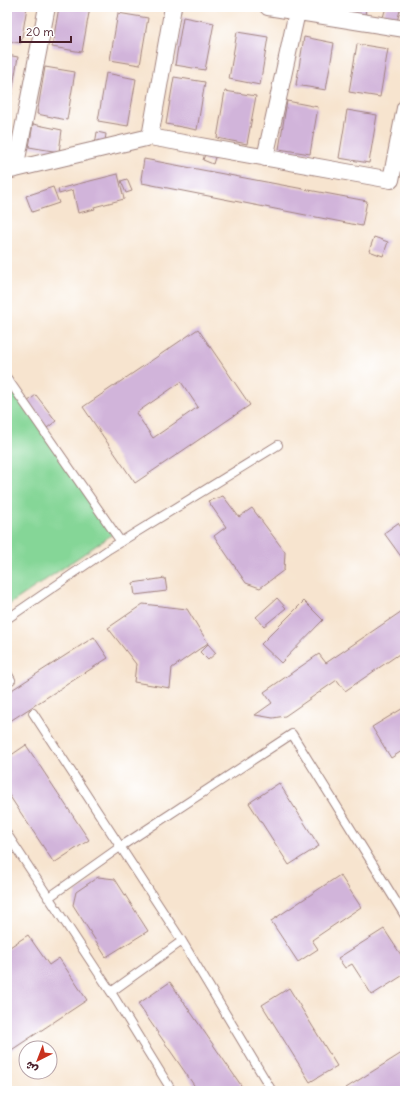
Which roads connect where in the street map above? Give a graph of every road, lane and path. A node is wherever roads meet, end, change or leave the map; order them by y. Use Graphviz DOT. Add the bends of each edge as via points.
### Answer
graph roads {
  1 [pos="47,7"];
  2 [pos="173,7"];
  3 [pos="268,7"];
  4 [pos="297,12"];
  5 [pos="405,30"];
  6 [pos="405,108"];
  7 [pos="150,138"];
  8 [pos="265,158"];
  9 [pos="11,170"];
  10 [pos="7,378"];
  11 [pos="278,445"];
  12 [pos="121,542"];
  13 [pos="7,619"];
  14 [pos="33,713"];
  15 [pos="7,834"];
  16 [pos="120,847"];
  17 [pos="48,898"];
  18 [pos="405,916"];
  19 [pos="182,941"];
  20 [pos="111,992"];
  21 [pos="172,1091"];
  22 [pos="272,1091"];
  1 -- 9 [label="street"];
  2 -- 7 [label="street"];
  3 -- 4 [label="street"];
  4 -- 5 [label="street"];
  4 -- 8 [label="street"];
  6 -- 8 [label="street" via="391,180"];
  7 -- 8 [label="street"];
  7 -- 9 [label="street"];
  10 -- 12 [label="lane"];
  11 -- 12 [label="lane"];
  12 -- 13 [label="lane"];
  14 -- 16 [label="lane"];
  15 -- 17 [label="lane"];
  16 -- 17 [label="lane"];
  16 -- 18 [label="lane" via="292,734"];
  16 -- 19 [label="lane"];
  17 -- 20 [label="lane"];
  19 -- 20 [label="lane"];
  19 -- 22 [label="lane"];
  20 -- 21 [label="lane"];
}
